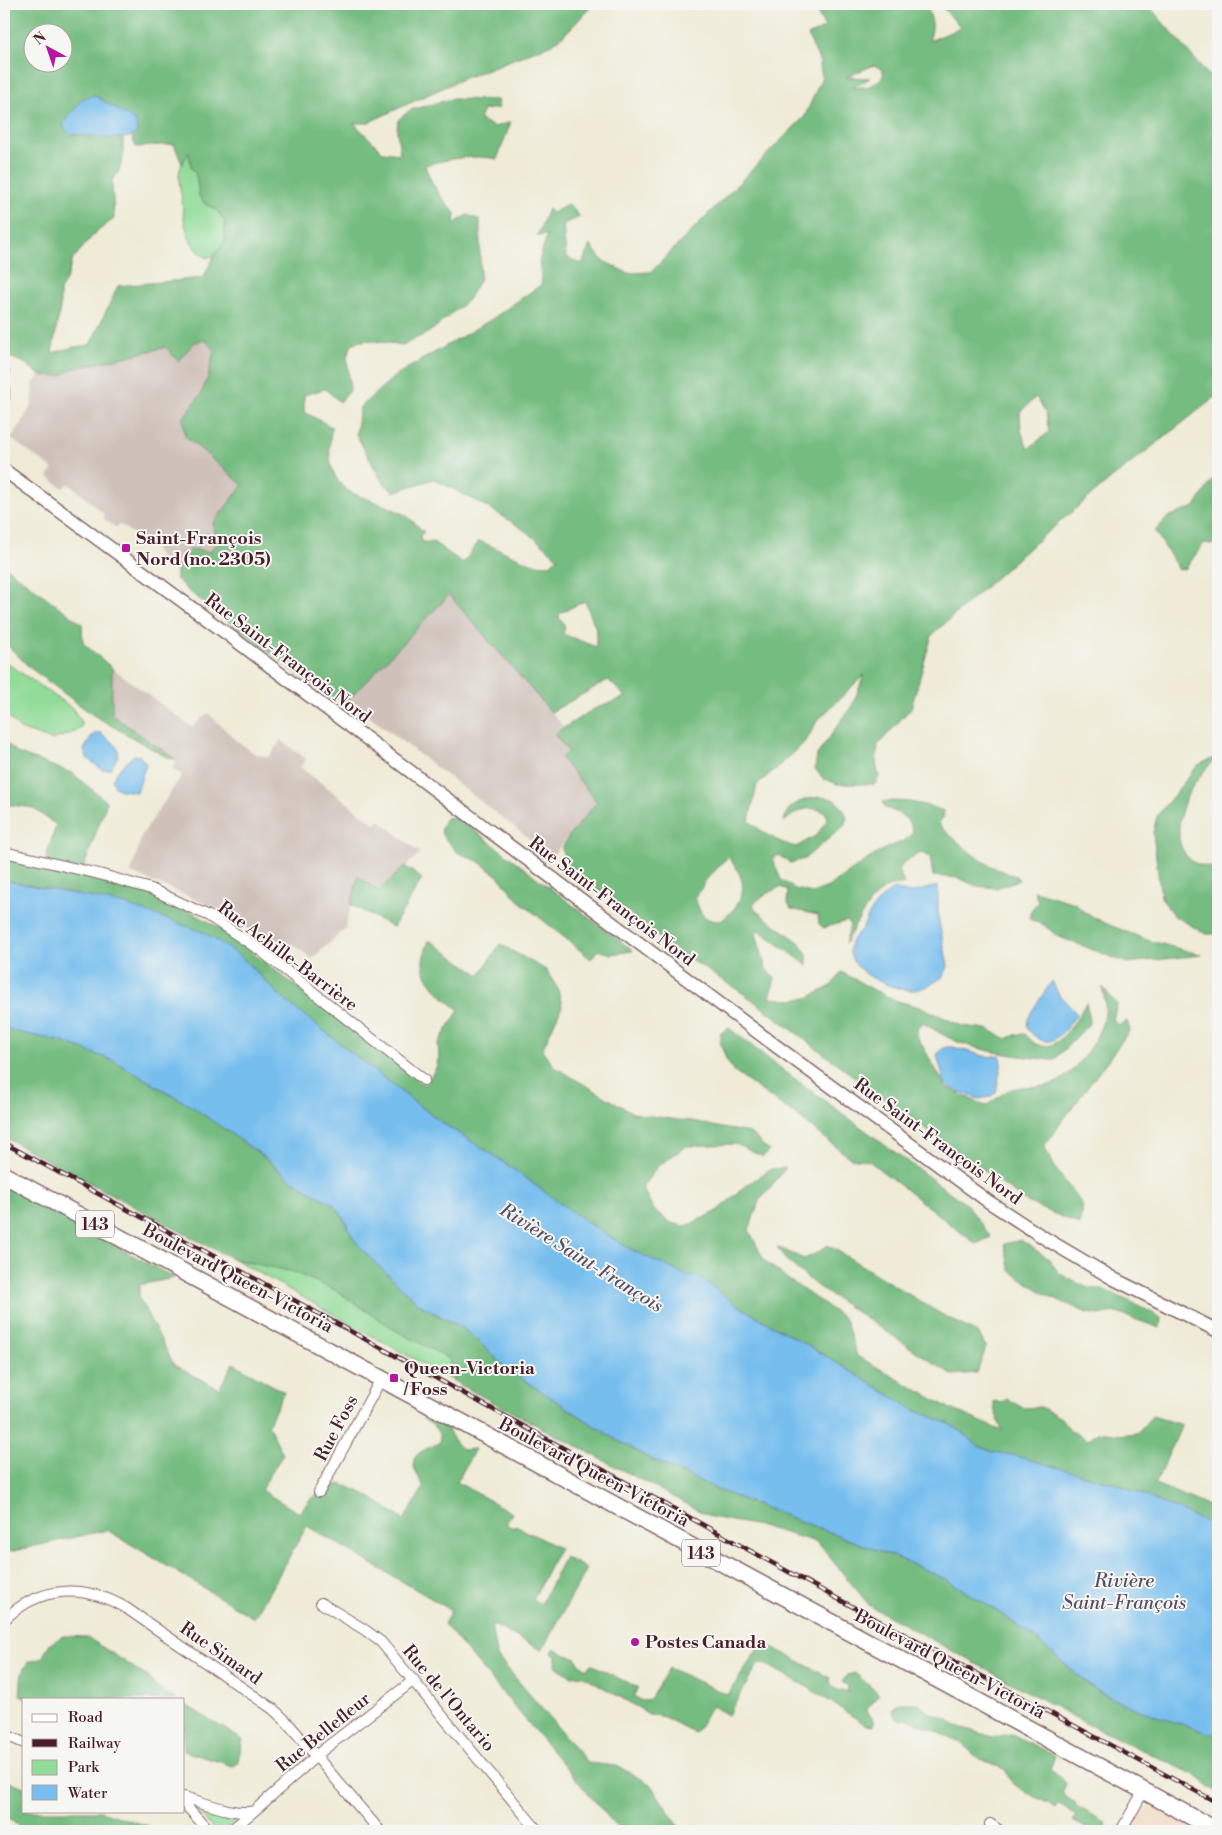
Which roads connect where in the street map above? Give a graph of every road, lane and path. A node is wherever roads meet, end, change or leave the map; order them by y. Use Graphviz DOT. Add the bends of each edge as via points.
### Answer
graph roads {
  1 [pos="4,373"];
  2 [pos="4,398"];
  3 [pos="4,470"];
  4 [pos="4,852"];
  5 [pos="424,1080"];
  6 [pos="4,1175"];
  7 [pos="1218,1330"];
  8 [pos="381,1379"];
  9 [pos="319,1492"];
  10 [pos="322,1602"];
  11 [pos="4,1620"];
  12 [pos="414,1680"];
  13 [pos="4,1734"];
  14 [pos="22,1742"];
  15 [pos="316,1756"];
  16 [pos="1143,1792"];
  17 [pos="185,1797"];
  18 [pos="185,1804"];
  19 [pos="254,1810"];
  20 [pos="990,1824"];
  21 [pos="209,1831"];
  22 [pos="230,1831"];
  23 [pos="380,1831"];
  24 [pos="538,1831"];
  25 [pos="1000,1831"];
  26 [pos="1121,1831"];
  27 [pos="1218,1831"];
  1 -- 2 [label="street"];
  3 -- 7 [label="street, Rue Saint-François Nord" via="989,1202 1114,1279"];
  4 -- 5 [label="street, Rue Achille-Barrière" via="152,890 209,916 260,950"];
  6 -- 8 [label="main road, Boulevard Queen-Victoria / 143"];
  8 -- 9 [label="street, Rue Foss"];
  8 -- 16 [label="main road, Boulevard Queen-Victoria / 143"];
  10 -- 12 [label="street, Rue de l'Ontario" via="375,1636"];
  11 -- 15 [label="street, Rue Simard" via="22,1605 47,1594 70,1591 108,1598 273,1709"];
  12 -- 15 [label="street, Rue Bellefleur"];
  12 -- 24 [label="street, Rue de l'Ontario"];
  13 -- 14 [label="street"];
  15 -- 19 [label="street, Rue Bellefleur"];
  15 -- 23 [label="street, Rue Simard"];
  16 -- 26 [label="street"];
  16 -- 27 [label="main road, Boulevard Queen-Victoria / 143"];
  17 -- 19 [label="street" via="235,1812"];
  18 -- 21 [label="street"];
  19 -- 22 [label="street, Rue Bellefleur"];
  20 -- 25 [label="street"];
}
